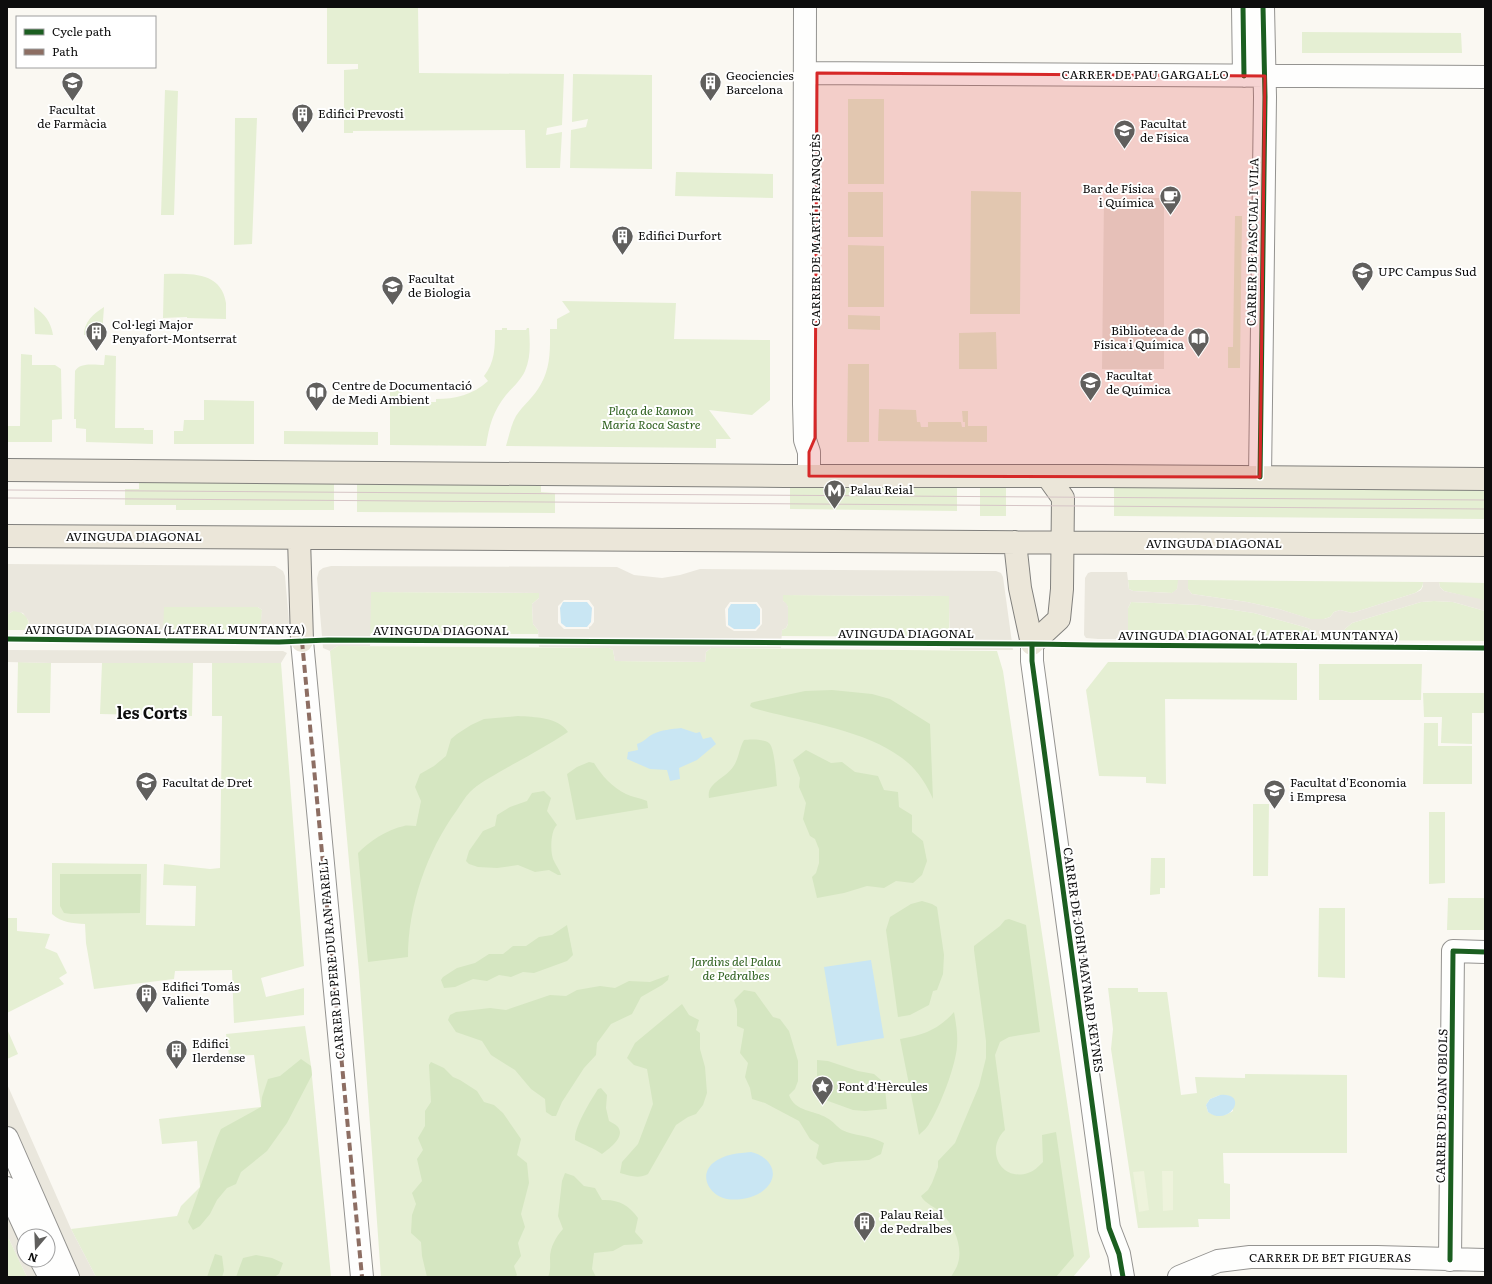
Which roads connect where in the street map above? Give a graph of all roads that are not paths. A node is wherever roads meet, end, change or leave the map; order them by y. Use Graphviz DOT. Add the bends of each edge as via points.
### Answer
graph roads {
  1 [pos="805,7"];
  2 [pos="818,7"];
  3 [pos="1243,7"];
  4 [pos="1263,7"];
  5 [pos="811,73"];
  6 [pos="1254,76"];
  7 [pos="1485,77"];
  8 [pos="7,470"];
  9 [pos="809,476"];
  10 [pos="1048,477"];
  11 [pos="1260,478"];
  12 [pos="1485,479"];
  13 [pos="7,536"];
  14 [pos="299,538"];
  15 [pos="1015,542"];
  16 [pos="1062,543"];
  17 [pos="1485,546"];
  18 [pos="302,641"];
  19 [pos="1032,644"];
  20 [pos="1485,952"];
  21 [pos="7,1138"];
  22 [pos="13,1164"];
  23 [pos="7,1188"];
  24 [pos="25,1228"];
  25 [pos="1450,1260"];
  26 [pos="1485,1260"];
  27 [pos="45,1268"];
  28 [pos="50,1277"];
  29 [pos="68,1277"];
  30 [pos="362,1277"];
  31 [pos="1123,1277"];
  32 [pos="1179,1277"];
  1 -- 5 [label="street, CARRER DE MARTÍ I FRANQUÈS"];
  2 -- 5 [label="street, CARRER DE MARTÍ I FRANQUÈS"];
  3 -- 6 [label="street, CARRER DE PASCUAL I VILA"];
  4 -- 6 [label="street, CARRER DE PASCUAL I VILA"];
  5 -- 6 [label="street, CARRER DE PAU GARGALLO"];
  5 -- 9 [label="street, CARRER DE MARTÍ I FRANQUÈS" via="815,438 809,452"];
  6 -- 7 [label="street, CARRER DE PAU GARGALLO"];
  6 -- 11 [label="street, CARRER DE PASCUAL I VILA"];
  8 -- 9 [label="main road"];
  9 -- 10 [label="main road"];
  10 -- 11 [label="main road"];
  10 -- 16 [label="main road" via="1064,498"];
  11 -- 12 [label="main road"];
  13 -- 14 [label="main road, AVINGUDA DIAGONAL"];
  14 -- 15 [label="main road, AVINGUDA DIAGONAL"];
  14 -- 18 [label="main road"];
  15 -- 16 [label="main road, AVINGUDA DIAGONAL"];
  15 -- 19 [label="main road" via="1020,588"];
  16 -- 17 [label="main road, AVINGUDA DIAGONAL"];
  16 -- 19 [label="main road" via="1059,619"];
  18 -- 30 [label="street, CARRER DE PERE DURAN FARELL"];
  19 -- 31 [label="street, CARRER DE JOHN MAYNARD KEYNES" via="1032,661 1109,1228 1119,1254"];
  20 -- 25 [label="street, CARRER DE JOAN OBIOLS" via="1453,951"];
  21 -- 22 [label="street"];
  22 -- 29 [label="street"];
  23 -- 24 [label="street"];
  25 -- 26 [label="street, CARRER DE BET FIGUERAS"];
  25 -- 32 [label="street, CARRER DE BET FIGUERAS" via="1250,1257 1218,1261"];
  27 -- 28 [label="street"];
}
